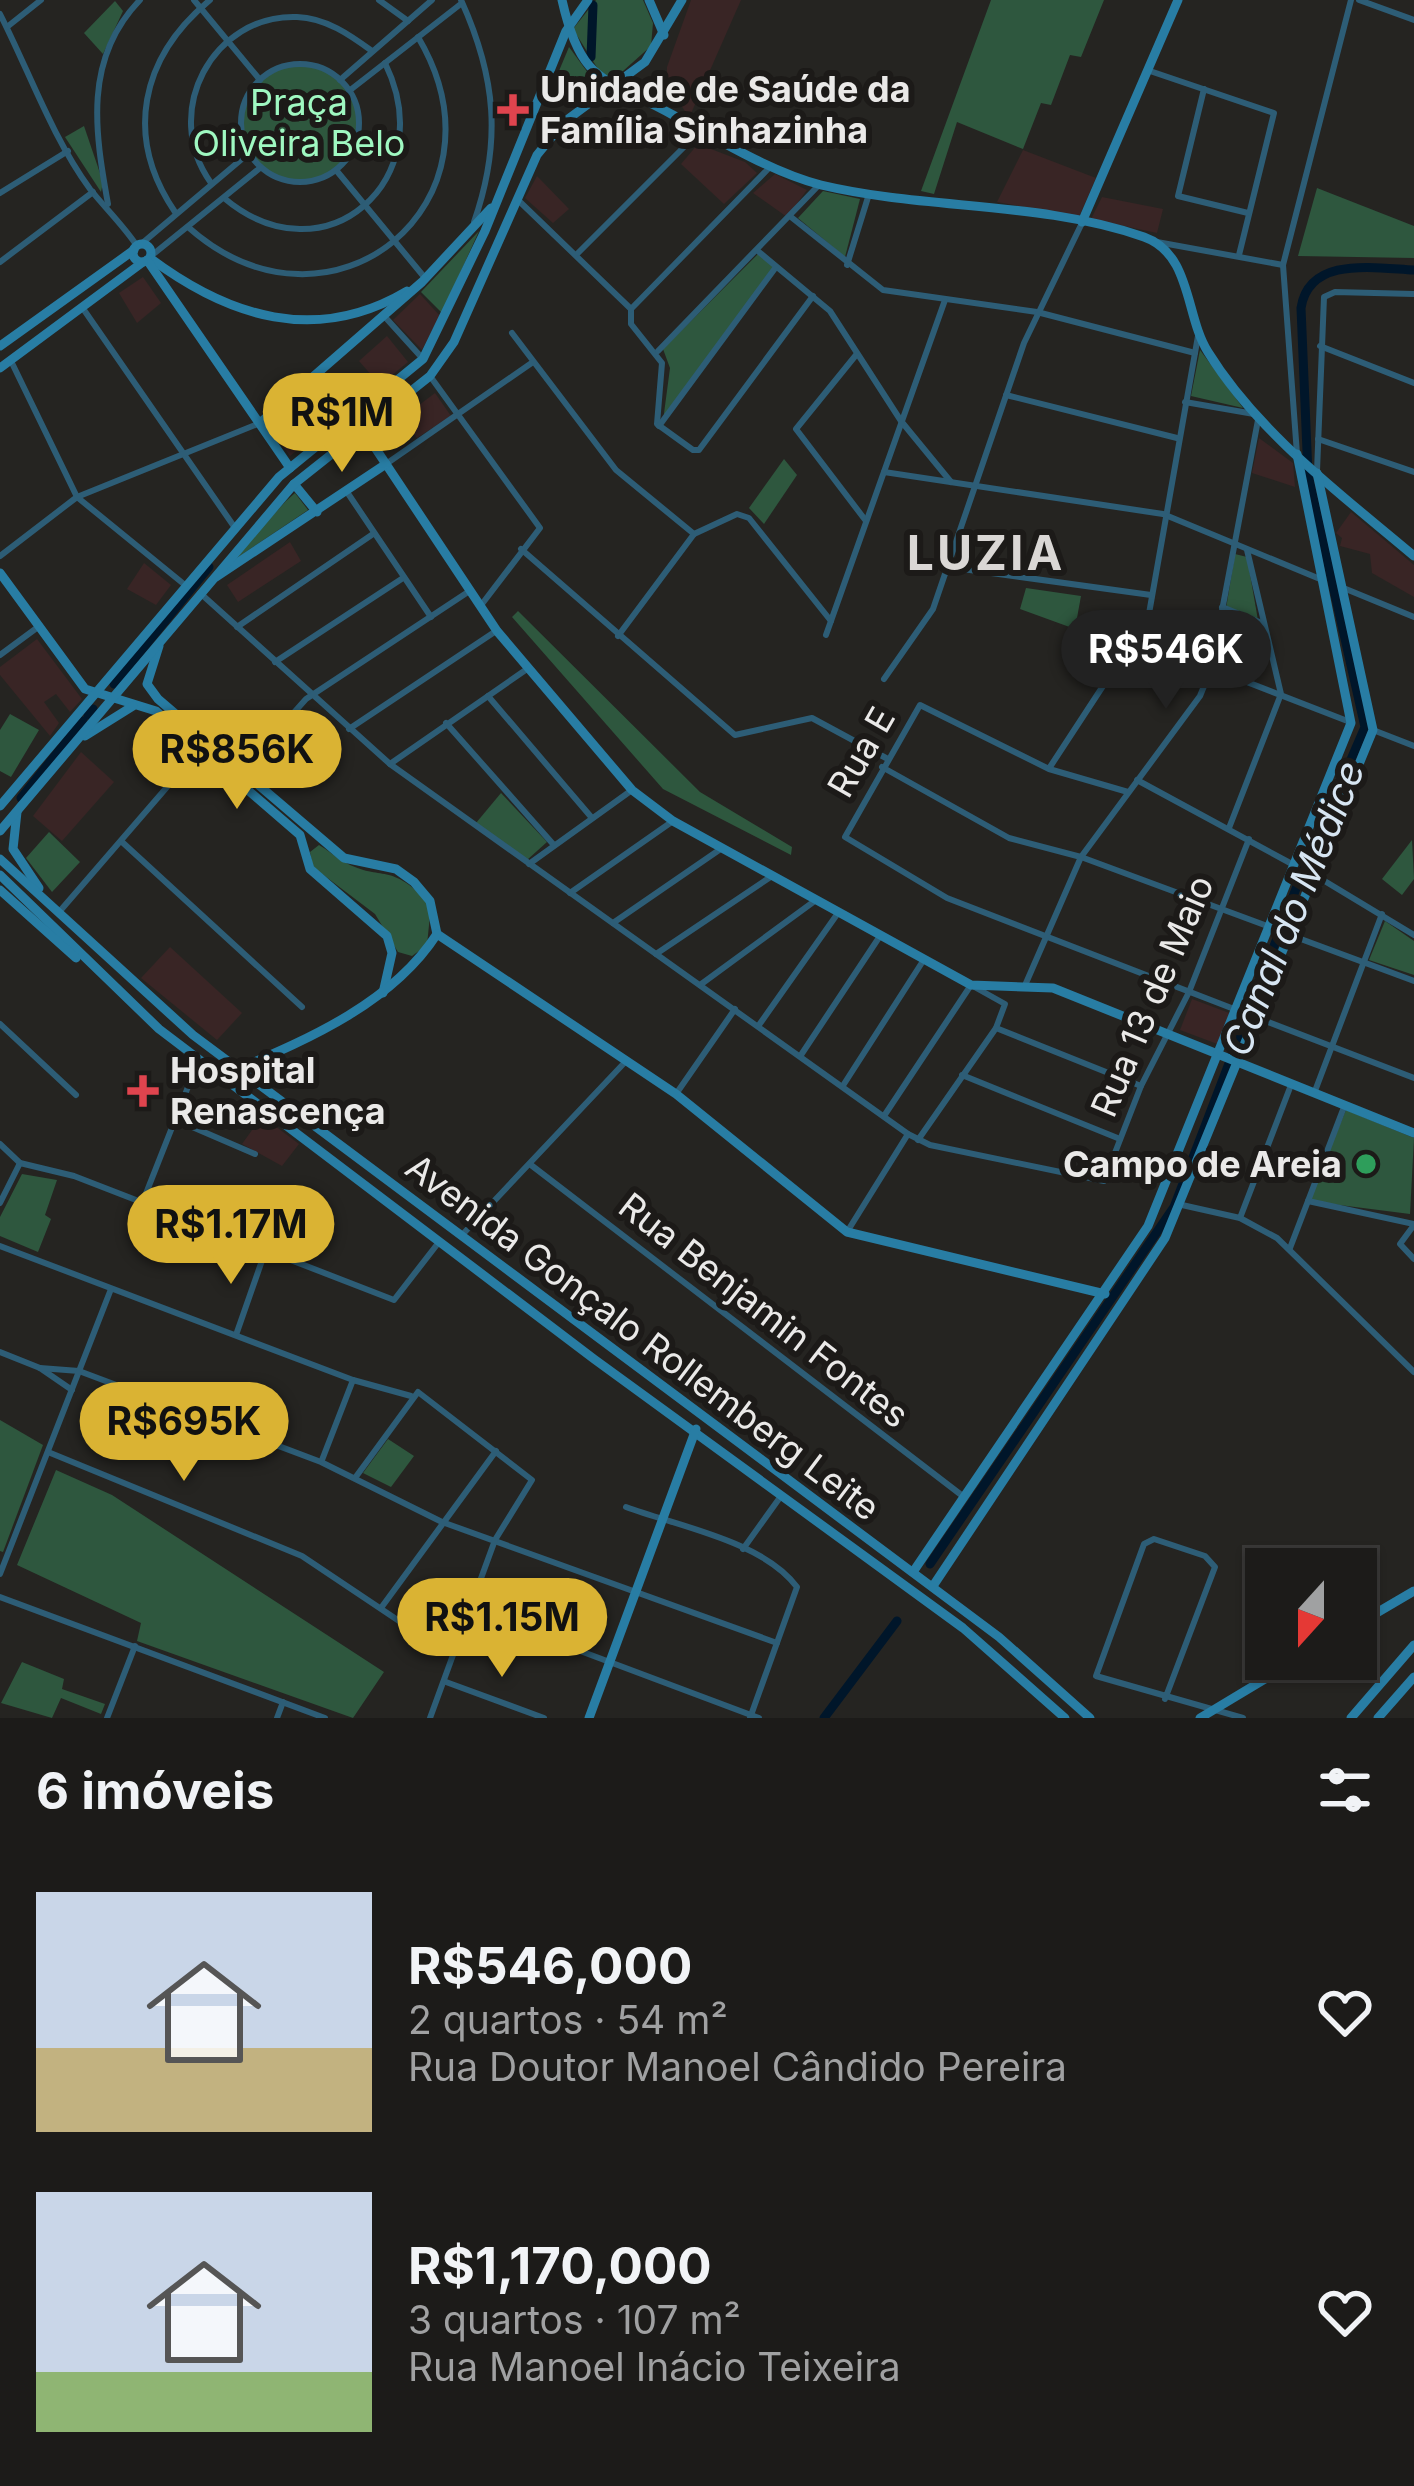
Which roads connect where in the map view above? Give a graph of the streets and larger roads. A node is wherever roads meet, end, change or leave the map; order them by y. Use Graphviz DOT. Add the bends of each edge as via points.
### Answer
graph roads {
  1 [pos="41,0"];
  2 [pos="140,0"];
  3 [pos="194,0"];
  4 [pos="210,0"];
  5 [pos="379,0"];
  6 [pos="432,0"];
  7 [pos="562,0"];
  8 [pos="588,0"];
  9 [pos="649,0"];
  10 [pos="682,0"];
  11 [pos="1178,0"];
  12 [pos="1355,0"];
  13 [pos="462,2"];
  14 [pos="200,8"];
  15 [pos="0,14"];
  16 [pos="1414,20"];
  17 [pos="408,21"];
  18 [pos="7,27"];
  19 [pos="566,31"];
  20 [pos="664,35"];
  21 [pos="418,37"];
  22 [pos="228,41"];
  23 [pos="373,51"];
  24 [pos="385,63"];
  25 [pos="1147,70"];
  26 [pos="260,80"];
  27 [pos="340,80"];
  28 [pos="612,87"];
  29 [pos="1204,88"];
  30 [pos="349,91"];
  31 [pos="701,130"];
  32 [pos="68,151"];
  33 [pos="249,153"];
  34 [pos="772,164"];
  35 [pos="261,167"];
  36 [pos="336,170"];
  37 [pos="211,182"];
  38 [pos="820,184"];
  39 [pos="0,193"];
  40 [pos="93,193"];
  41 [pos="869,193"];
  42 [pos="224,198"];
  43 [pos="498,200"];
  44 [pos="518,200"];
  45 [pos="108,204"];
  46 [pos="365,206"];
  47 [pos="175,212"];
  48 [pos="1247,213"];
  49 [pos="791,217"];
  50 [pos="1082,222"];
  51 [pos="188,227"];
  52 [pos="471,230"];
  53 [pos="1154,241"];
  54 [pos="395,243"];
  55 [pos="137,247"];
  56 [pos="759,252"];
  57 [pos="578,254"];
  58 [pos="1239,255"];
  59 [pos="148,259"];
  60 [pos="0,262"];
  61 [pos="847,265"];
  62 [pos="1283,265"];
  63 [pos="776,267"];
  64 [pos="424,280"];
  65 [pos="1414,294"];
  66 [pos="813,296"];
  67 [pos="945,300"];
  68 [pos="631,309"];
  69 [pos="84,310"];
  70 [pos="1037,312"];
  71 [pos="385,317"];
  72 [pos="512,333"];
  73 [pos="1198,333"];
  74 [pos="1,343"];
  75 [pos="1320,346"];
  76 [pos="658,351"];
  77 [pos="1195,353"];
  78 [pos="856,355"];
  79 [pos="423,359"];
  80 [pos="11,361"];
  81 [pos="533,362"];
  82 [pos="0,368"];
  83 [pos="321,374"];
  84 [pos="430,376"];
  85 [pos="1414,383"];
  86 [pos="1004,395"];
  87 [pos="1184,402"];
  88 [pos="461,414"];
  89 [pos="1258,415"];
  90 [pos="354,416"];
  91 [pos="901,421"];
  92 [pos="260,423"];
  93 [pos="659,426"];
  94 [pos="364,431"];
  95 [pos="1177,438"];
  96 [pos="1318,439"];
  97 [pos="1298,455"];
  98 [pos="183,458"];
  99 [pos="386,464"];
  100 [pos="290,468"];
  101 [pos="884,472"];
  102 [pos="1316,472"];
  103 [pos="1414,472"];
  104 [pos="951,482"];
  105 [pos="293,484"];
  106 [pos="976,488"];
  107 [pos="346,492"];
  108 [pos="77,497"];
  109 [pos="317,512"];
  110 [pos="1163,514"];
  111 [pos="866,521"];
  112 [pos="233,525"];
  113 [pos="694,534"];
  114 [pos="373,535"];
  115 [pos="1233,544"];
  116 [pos="521,550"];
  117 [pos="1247,550"];
  118 [pos="0,556"];
  119 [pos="1414,556"];
  120 [pos="948,567"];
  121 [pos="0,573"];
  122 [pos="403,578"];
  123 [pos="1320,579"];
  124 [pos="209,581"];
  125 [pos="185,584"];
  126 [pos="1341,587"];
  127 [pos="471,590"];
  128 [pos="199,593"];
  129 [pos="1151,595"];
  130 [pos="482,604"];
  131 [pos="1222,607"];
  132 [pos="431,617"];
  133 [pos="1414,619"];
  134 [pos="831,621"];
  135 [pos="1262,623"];
  136 [pos="38,627"];
  137 [pos="237,627"];
  138 [pos="496,631"];
  139 [pos="826,635"];
  140 [pos="618,636"];
  141 [pos="161,639"];
  142 [pos="0,655"];
  143 [pos="1120,660"];
  144 [pos="275,662"];
  145 [pos="527,668"];
  146 [pos="1210,669"];
  147 [pos="884,679"];
  148 [pos="94,694"];
  149 [pos="312,694"];
  150 [pos="1281,694"];
  151 [pos="488,695"];
  152 [pos="110,700"];
  153 [pos="133,706"];
  154 [pos="174,718"];
  155 [pos="446,723"];
  156 [pos="1352,723"];
  157 [pos="349,729"];
  158 [pos="1372,730"];
  159 [pos="80,738"];
  160 [pos="1017,740"];
  161 [pos="1414,746"];
  162 [pos="202,748"];
  163 [pos="1012,749"];
  164 [pos="884,763"];
  165 [pos="390,764"];
  166 [pos="1049,769"];
  167 [pos="243,770"];
  168 [pos="1137,780"];
  169 [pos="632,790"];
  170 [pos="1129,792"];
  171 [pos="2,803"];
  172 [pos="17,812"];
  173 [pos="592,818"];
  174 [pos="673,821"];
  175 [pos="1229,828"];
  176 [pos="0,831"];
  177 [pos="1249,839"];
  178 [pos="121,841"];
  179 [pos="324,843"];
  180 [pos="553,844"];
  181 [pos="722,848"];
  182 [pos="13,849"];
  183 [pos="0,850"];
  184 [pos="306,856"];
  185 [pos="1081,856"];
  186 [pos="0,859"];
  187 [pos="529,864"];
  188 [pos="1296,867"];
  189 [pos="1310,872"];
  190 [pos="0,875"];
  191 [pos="772,876"];
  192 [pos="0,890"];
  193 [pos="570,893"];
  194 [pos="816,900"];
  195 [pos="1222,907"];
  196 [pos="60,910"];
  197 [pos="838,913"];
  198 [pos="1382,914"];
  199 [pos="613,923"];
  200 [pos="61,926"];
  201 [pos="1270,927"];
  202 [pos="437,934"];
  203 [pos="1286,934"];
  204 [pos="1414,934"];
  205 [pos="880,936"];
  206 [pos="1045,937"];
  207 [pos="94,947"];
  208 [pos="392,953"];
  209 [pos="655,954"];
  210 [pos="422,956"];
  211 [pos="923,961"];
  212 [pos="1363,963"];
  213 [pos="98,972"];
  214 [pos="1414,980"];
  215 [pos="1026,983"];
  216 [pos="700,985"];
  217 [pos="971,985"];
  218 [pos="1190,992"];
  219 [pos="383,993"];
  220 [pos="302,1006"];
  221 [pos="735,1009"];
  222 [pos="1237,1010"];
  223 [pos="1252,1016"];
  224 [pos="0,1024"];
  225 [pos="759,1025"];
  226 [pos="996,1028"];
  227 [pos="1167,1032"];
  228 [pos="1332,1047"];
  229 [pos="1221,1054"];
  230 [pos="801,1055"];
  231 [pos="267,1057"];
  232 [pos="199,1059"];
  233 [pos="1235,1059"];
  234 [pos="627,1060"];
  235 [pos="238,1069"];
  236 [pos="961,1075"];
  237 [pos="1414,1078"];
  238 [pos="1292,1082"];
  239 [pos="259,1085"];
  240 [pos="843,1085"];
  241 [pos="1141,1086"];
  242 [pos="1315,1091"];
  243 [pos="676,1094"];
  244 [pos="76,1095"];
  245 [pos="1346,1104"];
  246 [pos="884,1116"];
  247 [pos="176,1120"];
  248 [pos="1414,1132"];
  249 [pos="908,1134"];
  250 [pos="1120,1139"];
  251 [pos="918,1140"];
  252 [pos="0,1144"];
  253 [pos="255,1154"];
  254 [pos="20,1163"];
  255 [pos="531,1165"];
  256 [pos="1308,1201"];
  257 [pos="142,1202"];
  258 [pos="0,1203"];
  259 [pos="1182,1205"];
  260 [pos="1240,1218"];
  261 [pos="1414,1224"];
  262 [pos="848,1232"];
  263 [pos="462,1235"];
  264 [pos="440,1240"];
  265 [pos="0,1246"];
  266 [pos="1290,1248"];
  267 [pos="265,1252"];
  268 [pos="1414,1259"];
  269 [pos="111,1289"];
  270 [pos="1105,1294"];
  271 [pos="236,1335"];
  272 [pos="0,1352"];
  273 [pos="40,1368"];
  274 [pos="79,1371"];
  275 [pos="1414,1372"];
  276 [pos="353,1380"];
  277 [pos="72,1390"];
  278 [pos="412,1394"];
  279 [pos="700,1412"];
  280 [pos="696,1430"];
  281 [pos="496,1450"];
  282 [pos="48,1453"];
  283 [pos="321,1462"];
  284 [pos="356,1478"];
  285 [pos="781,1496"];
  286 [pos="964,1497"];
  287 [pos="626,1507"];
  288 [pos="663,1521"];
  289 [pos="442,1522"];
  290 [pos="495,1540"];
  291 [pos="742,1550"];
  292 [pos="914,1572"];
  293 [pos="0,1574"];
  294 [pos="932,1586"];
  295 [pos="1414,1591"];
  296 [pos="637,1592"];
  297 [pos="0,1597"];
  298 [pos="381,1608"];
  299 [pos="471,1610"];
  300 [pos="1377,1613"];
  301 [pos="963,1628"];
  302 [pos="411,1629"];
  303 [pos="1000,1637"];
  304 [pos="778,1643"];
  305 [pos="1414,1645"];
  306 [pos="135,1646"];
  307 [pos="610,1662"];
  308 [pos="1414,1677"];
  309 [pos="1263,1680"];
  310 [pos="445,1682"];
  311 [pos="1165,1699"];
  312 [pos="284,1702"];
  313 [pos="1205,1715"];
  314 [pos="754,1717"];
  315 [pos="107,1718"];
  316 [pos="277,1718"];
  317 [pos="325,1718"];
  318 [pos="430,1718"];
  319 [pos="544,1718"];
  320 [pos="590,1718"];
  321 [pos="1066,1718"];
  322 [pos="1090,1718"];
  323 [pos="1244,1718"];
  324 [pos="1351,1718"];
  325 [pos="1378,1718"];
  1 -- 18 [label="street"];
  2 -- 45 [label="street" via="116,35 95,107"];
  3 -- 14 [label="street"];
  4 -- 14 [label="street"];
  5 -- 17 [label="street"];
  6 -- 17 [label="street"];
  7 -- 19 [label="street"];
  8 -- 19 [label="street"];
  9 -- 20 [label="street"];
  10 -- 20 [label="street"];
  11 -- 25 [label="street"];
  12 -- 16 [label="street"];
  12 -- 62 [label="street"];
  13 -- 21 [label="street"];
  13 -- 52 [label="street" via="490,76 495,115 494,154"];
  14 -- 22 [label="street"];
  14 -- 47 [label="street" via="173,36 148,92 150,168"];
  15 -- 18 [label="street"];
  17 -- 23 [label="street"];
  18 -- 32 [label="street"];
  19 -- 28 [label="street"];
  19 -- 43 [label="street"];
  20 -- 28 [label="street"];
  21 -- 24 [label="street"];
  21 -- 54 [label="street" via="442,88 446,144 430,198"];
  22 -- 23 [label="street" via="298,16"];
  22 -- 26 [label="street"];
  22 -- 37 [label="street" via="188,112 189,139"];
  23 -- 27 [label="street"];
  24 -- 30 [label="street"];
  24 -- 46 [label="street" via="404,114 403,140 389,178"];
  25 -- 29 [label="street"];
  25 -- 50 [label="street"];
  26 -- 27 [label="street" via="300,64"];
  26 -- 33 [label="street" via="241,114"];
  27 -- 30 [label="street"];
  28 -- 31 [label="street"];
  28 -- 44 [label="street" via="556,130"];
  29 -- 48 [label="street" via="1274,116"];
  29 -- 48 [label="street" via="1176,190 1183,199"];
  30 -- 36 [label="street" via="358,133"];
  31 -- 34 [label="street"];
  31 -- 57 [label="street"];
  32 -- 39 [label="street"];
  32 -- 40 [label="street"];
  33 -- 35 [label="street"];
  33 -- 37 [label="street"];
  34 -- 38 [label="street"];
  34 -- 68 [label="street"];
  35 -- 36 [label="street" via="306,182"];
  35 -- 42 [label="street"];
  36 -- 46 [label="street"];
  37 -- 47 [label="street"];
  38 -- 41 [label="street"];
  38 -- 49 [label="street"];
  40 -- 45 [label="street"];
  40 -- 60 [label="street"];
  41 -- 50 [label="street"];
  41 -- 61 [label="street"];
  42 -- 46 [label="street" via="255,220 293,229 331,224"];
  42 -- 51 [label="street"];
  43 -- 52 [label="street"];
  43 -- 79 [label="street"];
  44 -- 57 [label="street"];
  44 -- 84 [label="street" via="454,342"];
  45 -- 55 [label="street"];
  46 -- 54 [label="street"];
  47 -- 55 [label="street"];
  48 -- 58 [label="street"];
  49 -- 56 [label="street"];
  49 -- 61 [label="street"];
  50 -- 53 [label="street"];
  50 -- 70 [label="street"];
  51 -- 54 [label="street" via="240,262 302,275 351,267"];
  51 -- 59 [label="street"];
  52 -- 64 [label="street"];
  53 -- 58 [label="street"];
  53 -- 73 [label="street" via="1177,265"];
  54 -- 64 [label="street"];
  55 -- 59 [label="street"];
  55 -- 74 [label="street"];
  56 -- 63 [label="street"];
  56 -- 76 [label="street"];
  57 -- 68 [label="street"];
  58 -- 62 [label="street"];
  59 -- 64 [label="street" via="203,294 274,320 368,310"];
  59 -- 69 [label="street"];
  59 -- 92 [label="street"];
  61 -- 67 [label="street" via="883,290"];
  62 -- 97 [label="street"];
  63 -- 66 [label="street"];
  63 -- 93 [label="street"];
  64 -- 71 [label="street"];
  65 -- 75 [label="street" via="1335,292 1322,303"];
  66 -- 78 [label="street"];
  66 -- 93 [label="street" via="699,450"];
  67 -- 70 [label="street"];
  67 -- 91 [label="street"];
  68 -- 76 [label="street" via="632,324"];
  69 -- 80 [label="street"];
  69 -- 98 [label="street"];
  70 -- 77 [label="street"];
  70 -- 86 [label="street"];
  71 -- 79 [label="street"];
  71 -- 83 [label="street"];
  72 -- 81 [label="street"];
  73 -- 77 [label="street"];
  73 -- 89 [label="street"];
  75 -- 85 [label="street"];
  75 -- 96 [label="street"];
  76 -- 93 [label="street"];
  77 -- 87 [label="street"];
  78 -- 91 [label="street"];
  78 -- 111 [label="street" via="796,429"];
  79 -- 90 [label="street"];
  80 -- 82 [label="street"];
  80 -- 108 [label="street"];
  81 -- 88 [label="street"];
  81 -- 113 [label="street" via="616,470"];
  83 -- 90 [label="street"];
  83 -- 92 [label="street"];
  84 -- 88 [label="street"];
  84 -- 94 [label="street"];
  86 -- 95 [label="street"];
  86 -- 106 [label="street"];
  87 -- 89 [label="street"];
  87 -- 95 [label="street"];
  88 -- 99 [label="street"];
  88 -- 116 [label="street" via="538,524"];
  89 -- 97 [label="street"];
  89 -- 115 [label="street"];
  90 -- 94 [label="street"];
  90 -- 100 [label="street"];
  91 -- 101 [label="street"];
  91 -- 104 [label="street"];
  92 -- 98 [label="street"];
  92 -- 100 [label="street"];
  94 -- 99 [label="street"];
  94 -- 105 [label="street"];
  95 -- 110 [label="street"];
  96 -- 102 [label="street"];
  96 -- 103 [label="street"];
  97 -- 102 [label="street"];
  97 -- 123 [label="street"];
  98 -- 108 [label="street"];
  98 -- 112 [label="street"];
  99 -- 107 [label="street"];
  99 -- 127 [label="street"];
  100 -- 112 [label="street"];
  101 -- 104 [label="street"];
  101 -- 111 [label="street"];
  102 -- 119 [label="street"];
  102 -- 126 [label="street"];
  104 -- 106 [label="street"];
  105 -- 109 [label="street"];
  105 -- 124 [label="street"];
  106 -- 110 [label="street"];
  106 -- 120 [label="street"];
  107 -- 109 [label="street"];
  107 -- 114 [label="street"];
  108 -- 118 [label="street"];
  108 -- 125 [label="street"];
  109 -- 124 [label="street"];
  110 -- 115 [label="street"];
  110 -- 129 [label="street"];
  111 -- 134 [label="street"];
  112 -- 125 [label="street"];
  113 -- 134 [label="street" via="744,514"];
  113 -- 140 [label="street"];
  114 -- 122 [label="street"];
  114 -- 137 [label="street"];
  115 -- 117 [label="street"];
  115 -- 131 [label="street"];
  116 -- 130 [label="street"];
  116 -- 140 [label="street"];
  117 -- 123 [label="street"];
  117 -- 135 [label="street"];
  120 -- 129 [label="street"];
  120 -- 147 [label="street" via="921,634"];
  121 -- 136 [label="street"];
  122 -- 132 [label="street"];
  122 -- 144 [label="street"];
  123 -- 156 [label="street"];
  124 -- 128 [label="street"];
  125 -- 148 [label="street"];
  126 -- 133 [label="street"];
  126 -- 158 [label="street"];
  127 -- 130 [label="street"];
  127 -- 132 [label="street"];
  128 -- 137 [label="street"];
  128 -- 141 [label="street"];
  129 -- 146 [label="street" via="1145,645"];
  130 -- 138 [label="street"];
  131 -- 135 [label="street"];
  131 -- 146 [label="street"];
  132 -- 149 [label="street"];
  134 -- 139 [label="street"];
  135 -- 150 [label="street"];
  136 -- 142 [label="street"];
  136 -- 148 [label="street"];
  137 -- 144 [label="street"];
  138 -- 145 [label="street"];
  138 -- 157 [label="street"];
  140 -- 164 [label="street" via="735,735 812,718"];
  141 -- 152 [label="street"];
  141 -- 154 [label="street" via="147,684"];
  143 -- 166 [label="street"];
  144 -- 149 [label="street"];
  145 -- 151 [label="street"];
  145 -- 169 [label="street"];
  146 -- 150 [label="street"];
  146 -- 168 [label="street" via="1192,712"];
  148 -- 152 [label="street"];
  148 -- 171 [label="street"];
  149 -- 157 [label="street"];
  149 -- 167 [label="street"];
  150 -- 156 [label="street"];
  150 -- 175 [label="street"];
  151 -- 155 [label="street"];
  151 -- 173 [label="street"];
  152 -- 153 [label="street"];
  152 -- 159 [label="street"];
  153 -- 154 [label="street"];
  153 -- 159 [label="street"];
  154 -- 162 [label="street"];
  154 -- 167 [label="street"];
  155 -- 165 [label="street"];
  155 -- 180 [label="street"];
  156 -- 158 [label="street"];
  156 -- 188 [label="street"];
  157 -- 165 [label="street"];
  158 -- 161 [label="street"];
  158 -- 189 [label="street"];
  159 -- 172 [label="street"];
  160 -- 163 [label="street"];
  162 -- 178 [label="street"];
  162 -- 184 [label="street" via="300,835"];
  163 -- 164 [label="street, Rua E" via="924,705"];
  163 -- 166 [label="street"];
  164 -- 185 [label="street" via="1010,838"];
  164 -- 206 [label="street, Rua E" via="847,841 947,898"];
  165 -- 187 [label="street"];
  166 -- 170 [label="street"];
  167 -- 179 [label="street"];
  168 -- 170 [label="street"];
  168 -- 175 [label="street"];
  169 -- 173 [label="street"];
  169 -- 174 [label="street"];
  170 -- 185 [label="street"];
  172 -- 176 [label="street"];
  172 -- 182 [label="street"];
  173 -- 180 [label="street"];
  174 -- 181 [label="street"];
  174 -- 193 [label="street"];
  175 -- 177 [label="street"];
  177 -- 188 [label="street"];
  177 -- 195 [label="street, Rua 13 de Maio"];
  178 -- 196 [label="street"];
  178 -- 220 [label="street"];
  179 -- 184 [label="street"];
  179 -- 202 [label="street" via="414,882 430,901"];
  180 -- 187 [label="street"];
  181 -- 191 [label="street"];
  181 -- 199 [label="street"];
  182 -- 183 [label="street"];
  182 -- 196 [label="street"];
  184 -- 208 [label="street" via="313,872 382,928"];
  185 -- 195 [label="street"];
  185 -- 206 [label="street"];
  186 -- 200 [label="street, Avenida Gonçalo Rollemberg Leite"];
  187 -- 193 [label="street"];
  188 -- 201 [label="street"];
  189 -- 198 [label="street"];
  189 -- 203 [label="street"];
  190 -- 200 [label="street"];
  191 -- 194 [label="street"];
  191 -- 209 [label="street"];
  192 -- 213 [label="street"];
  193 -- 199 [label="street"];
  194 -- 197 [label="street"];
  194 -- 216 [label="street"];
  195 -- 201 [label="street"];
  195 -- 218 [label="street, Rua 13 de Maio"];
  196 -- 207 [label="street"];
  197 -- 205 [label="street"];
  197 -- 225 [label="street"];
  198 -- 204 [label="street"];
  198 -- 212 [label="street"];
  199 -- 209 [label="street"];
  200 -- 207 [label="street, Avenida Gonçalo Rollemberg Leite"];
  200 -- 213 [label="street, Avenida Gonçalo Rollemberg Leite"];
  201 -- 222 [label="street"];
  202 -- 210 [label="street"];
  202 -- 234 [label="street"];
  203 -- 212 [label="street"];
  203 -- 223 [label="street"];
  205 -- 211 [label="street"];
  205 -- 230 [label="street"];
  206 -- 215 [label="street"];
  206 -- 218 [label="street"];
  207 -- 235 [label="street, Avenida Gonçalo Rollemberg Leite"];
  208 -- 210 [label="street" via="406,961"];
  208 -- 219 [label="street"];
  209 -- 216 [label="street"];
  210 -- 219 [label="street"];
  211 -- 217 [label="street"];
  211 -- 240 [label="street"];
  212 -- 214 [label="street"];
  212 -- 228 [label="street"];
  213 -- 232 [label="street, Avenida Gonçalo Rollemberg Leite"];
  215 -- 217 [label="street"];
  215 -- 227 [label="street"];
  216 -- 221 [label="street"];
  217 -- 226 [label="street" via="1005,1004"];
  217 -- 246 [label="street"];
  218 -- 222 [label="street"];
  218 -- 227 [label="street, Rua 13 de Maio"];
  219 -- 231 [label="street"];
  221 -- 225 [label="street"];
  221 -- 243 [label="street"];
  222 -- 229 [label="street"];
  223 -- 228 [label="street"];
  223 -- 233 [label="street"];
  224 -- 244 [label="street"];
  225 -- 230 [label="street"];
  226 -- 236 [label="street"];
  226 -- 241 [label="street"];
  227 -- 229 [label="street"];
  227 -- 241 [label="street, Rua 13 de Maio"];
  228 -- 237 [label="street"];
  228 -- 242 [label="street"];
  229 -- 233 [label="street"];
  229 -- 270 [label="street" via="1160,1202"];
  230 -- 240 [label="street"];
  231 -- 235 [label="street"];
  231 -- 239 [label="street"];
  232 -- 247 [label="street"];
  232 -- 264 [label="street, Avenida Gonçalo Rollemberg Leite"];
  233 -- 238 [label="street"];
  233 -- 259 [label="street"];
  234 -- 243 [label="street"];
  234 -- 255 [label="street"];
  235 -- 239 [label="street, Avenida Gonçalo Rollemberg Leite"];
  236 -- 250 [label="street"];
  236 -- 251 [label="street"];
  238 -- 242 [label="street"];
  238 -- 260 [label="street"];
  239 -- 263 [label="street, Avenida Gonçalo Rollemberg Leite"];
  240 -- 246 [label="street"];
  241 -- 250 [label="street, Rua 13 de Maio"];
  242 -- 245 [label="street"];
  243 -- 262 [label="street"];
  245 -- 248 [label="street"];
  245 -- 256 [label="street"];
  246 -- 249 [label="street"];
  247 -- 253 [label="street"];
  247 -- 257 [label="street"];
  249 -- 251 [label="street"];
  249 -- 262 [label="street"];
  250 -- 251 [label="street, Rua 13 de Maio" via="1100,1182"];
  252 -- 254 [label="street"];
  254 -- 257 [label="street"];
  254 -- 258 [label="street"];
  255 -- 263 [label="street"];
  255 -- 286 [label="street, Rua Benjamin Fontes"];
  256 -- 261 [label="street"];
  256 -- 266 [label="street"];
  257 -- 267 [label="street"];
  259 -- 260 [label="street"];
  259 -- 294 [label="street" via="1137,1293"];
  260 -- 266 [label="street"];
  261 -- 268 [label="street" via="1401,1241"];
  262 -- 270 [label="street"];
  263 -- 279 [label="street, Avenida Gonçalo Rollemberg Leite"];
  264 -- 267 [label="street" via="394,1300"];
  264 -- 280 [label="street, Avenida Gonçalo Rollemberg Leite"];
  265 -- 269 [label="street"];
  266 -- 275 [label="street"];
  267 -- 271 [label="street"];
  269 -- 271 [label="street"];
  269 -- 274 [label="street"];
  270 -- 286 [label="street"];
  271 -- 276 [label="street"];
  272 -- 273 [label="street"];
  273 -- 274 [label="street"];
  273 -- 277 [label="street"];
  274 -- 277 [label="street"];
  274 -- 283 [label="street"];
  276 -- 278 [label="street"];
  276 -- 283 [label="street"];
  277 -- 282 [label="street"];
  278 -- 281 [label="street"];
  278 -- 284 [label="street"];
  279 -- 280 [label="street"];
  279 -- 292 [label="street, Avenida Gonçalo Rollemberg Leite"];
  280 -- 285 [label="street, Avenida Gonçalo Rollemberg Leite"];
  280 -- 288 [label="street"];
  281 -- 289 [label="street"];
  281 -- 290 [label="street" via="532,1482"];
  282 -- 293 [label="street"];
  282 -- 298 [label="street" via="302,1556"];
  283 -- 284 [label="street"];
  284 -- 289 [label="street"];
  285 -- 291 [label="street"];
  285 -- 301 [label="street, Avenida Gonçalo Rollemberg Leite"];
  286 -- 292 [label="street"];
  287 -- 288 [label="street"];
  288 -- 291 [label="street"];
  288 -- 296 [label="street"];
  289 -- 290 [label="street"];
  289 -- 298 [label="street"];
  290 -- 296 [label="street"];
  290 -- 299 [label="street"];
  291 -- 304 [label="street" via="797,1587"];
  292 -- 294 [label="street, Avenida Gonçalo Rollemberg Leite"];
  294 -- 303 [label="street, Avenida Gonçalo Rollemberg Leite"];
  295 -- 300 [label="street"];
  296 -- 304 [label="street"];
  296 -- 307 [label="street"];
  297 -- 306 [label="street"];
  298 -- 302 [label="street"];
  299 -- 307 [label="street"];
  299 -- 310 [label="street"];
  301 -- 303 [label="street" via="996,1648"];
  301 -- 321 [label="street, Avenida Gonçalo Rollemberg Leite"];
  303 -- 322 [label="street, Avenida Gonçalo Rollemberg Leite"];
  304 -- 314 [label="street"];
  305 -- 324 [label="street"];
  306 -- 312 [label="street"];
  306 -- 315 [label="street"];
  307 -- 314 [label="street"];
  307 -- 320 [label="street"];
  308 -- 325 [label="street"];
  309 -- 313 [label="street"];
  310 -- 318 [label="street"];
  310 -- 319 [label="street"];
  311 -- 311 [label="street" via="1213,1560 1154,1539 1144,1544 1096,1673"];
  311 -- 313 [label="street"];
  312 -- 316 [label="street"];
  312 -- 317 [label="street"];
  313 -- 323 [label="street"];
}
